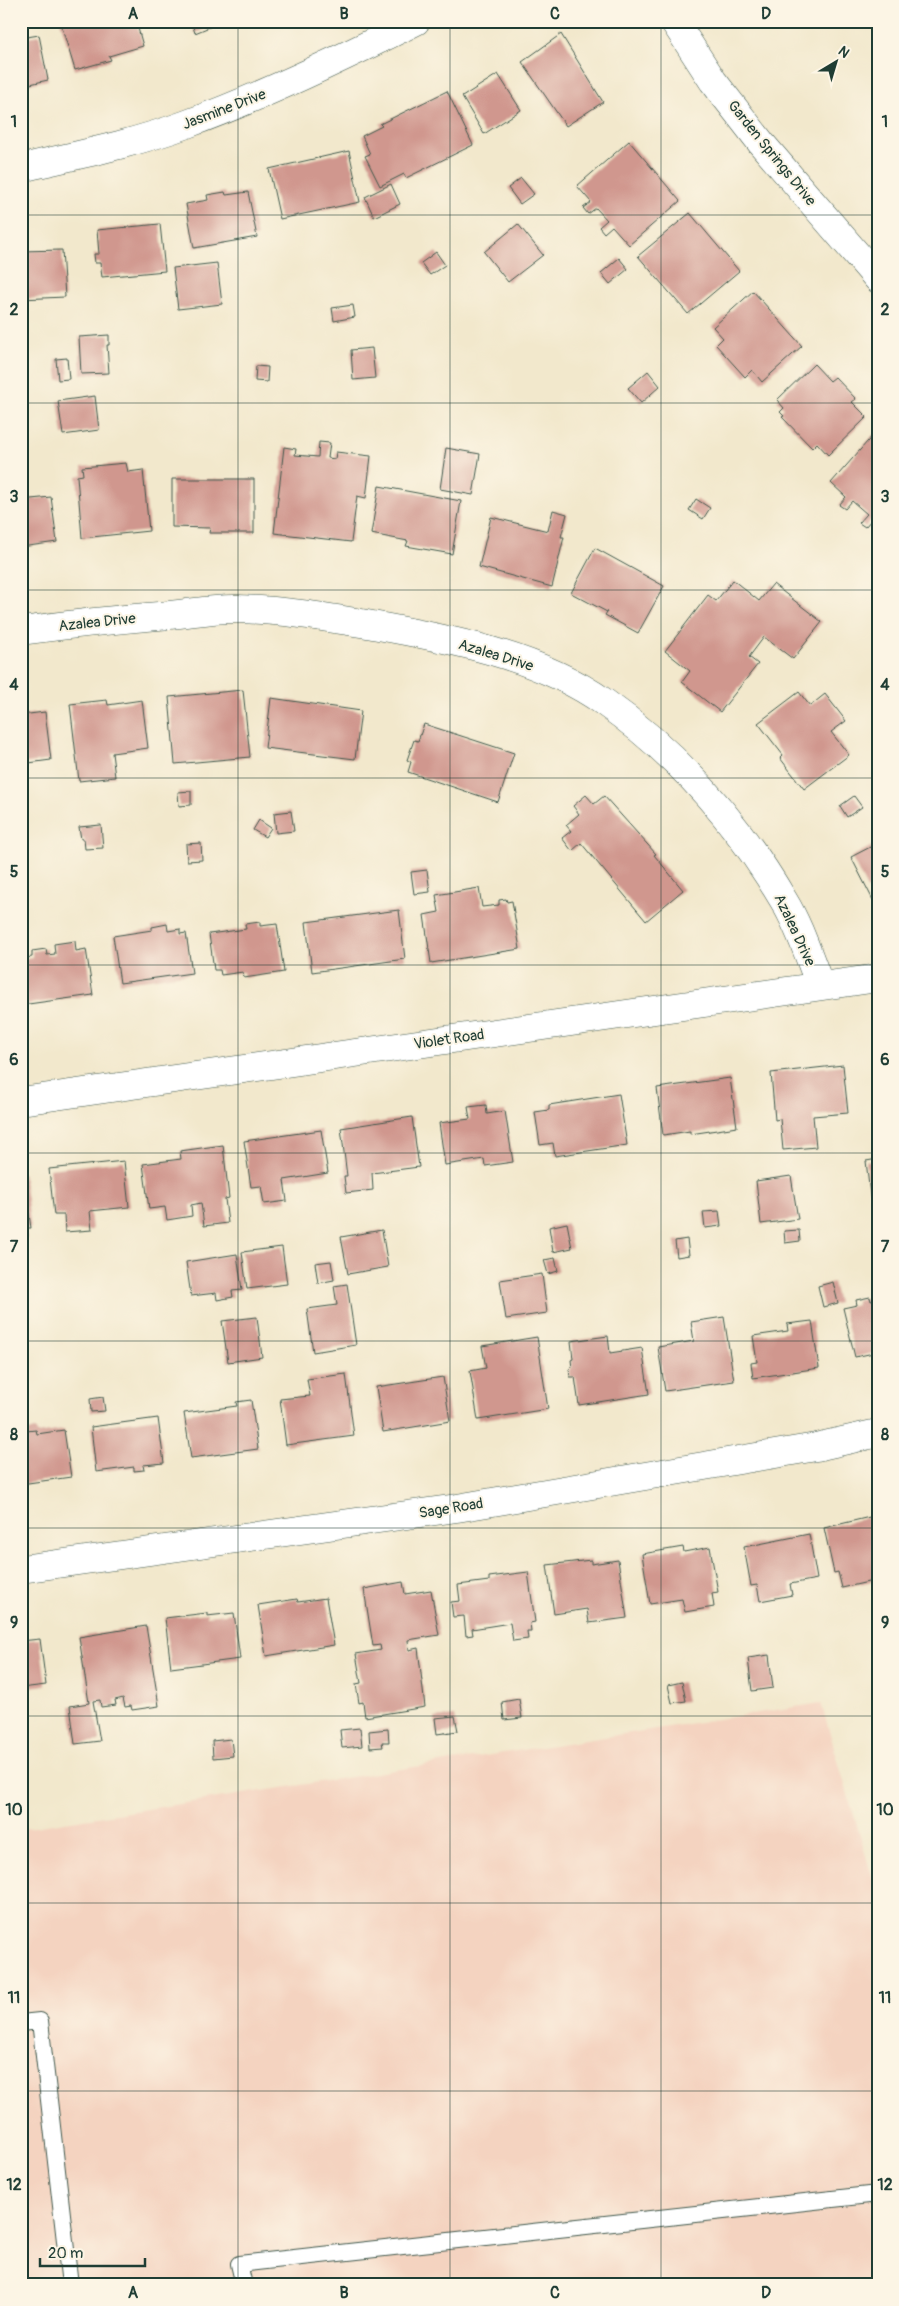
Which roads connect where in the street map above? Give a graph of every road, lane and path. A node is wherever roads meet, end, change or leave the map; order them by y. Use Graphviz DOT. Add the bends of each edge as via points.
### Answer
graph roads {
  1 [pos="416,21"];
  2 [pos="674,21"];
  3 [pos="21,168"];
  4 [pos="878,278"];
  5 [pos="21,630"];
  6 [pos="878,978"];
  7 [pos="820,985"];
  8 [pos="21,1101"];
  9 [pos="878,1433"];
  10 [pos="21,1570"];
  11 [pos="21,2023"];
  12 [pos="878,2194"];
  13 [pos="70,2285"];
  14 [pos="244,2285"];
  1 -- 3 [label="street, Jasmine Drive" via="300,78 186,124 110,148"];
  2 -- 4 [label="street, Garden Springs Drive" via="713,81 762,144"];
  5 -- 7 [label="street, Azalea Drive" via="236,609 327,618 408,631 487,650 556,675 603,701 696,781 736,828 786,903"];
  6 -- 7 [label="street, Violet Road"];
  7 -- 8 [label="street, Violet Road"];
  9 -- 10 [label="street, Sage Road" via="457,1508"];
  11 -- 13 [label="lane" via="40,2021"];
  12 -- 14 [label="lane" via="239,2264"];
}
